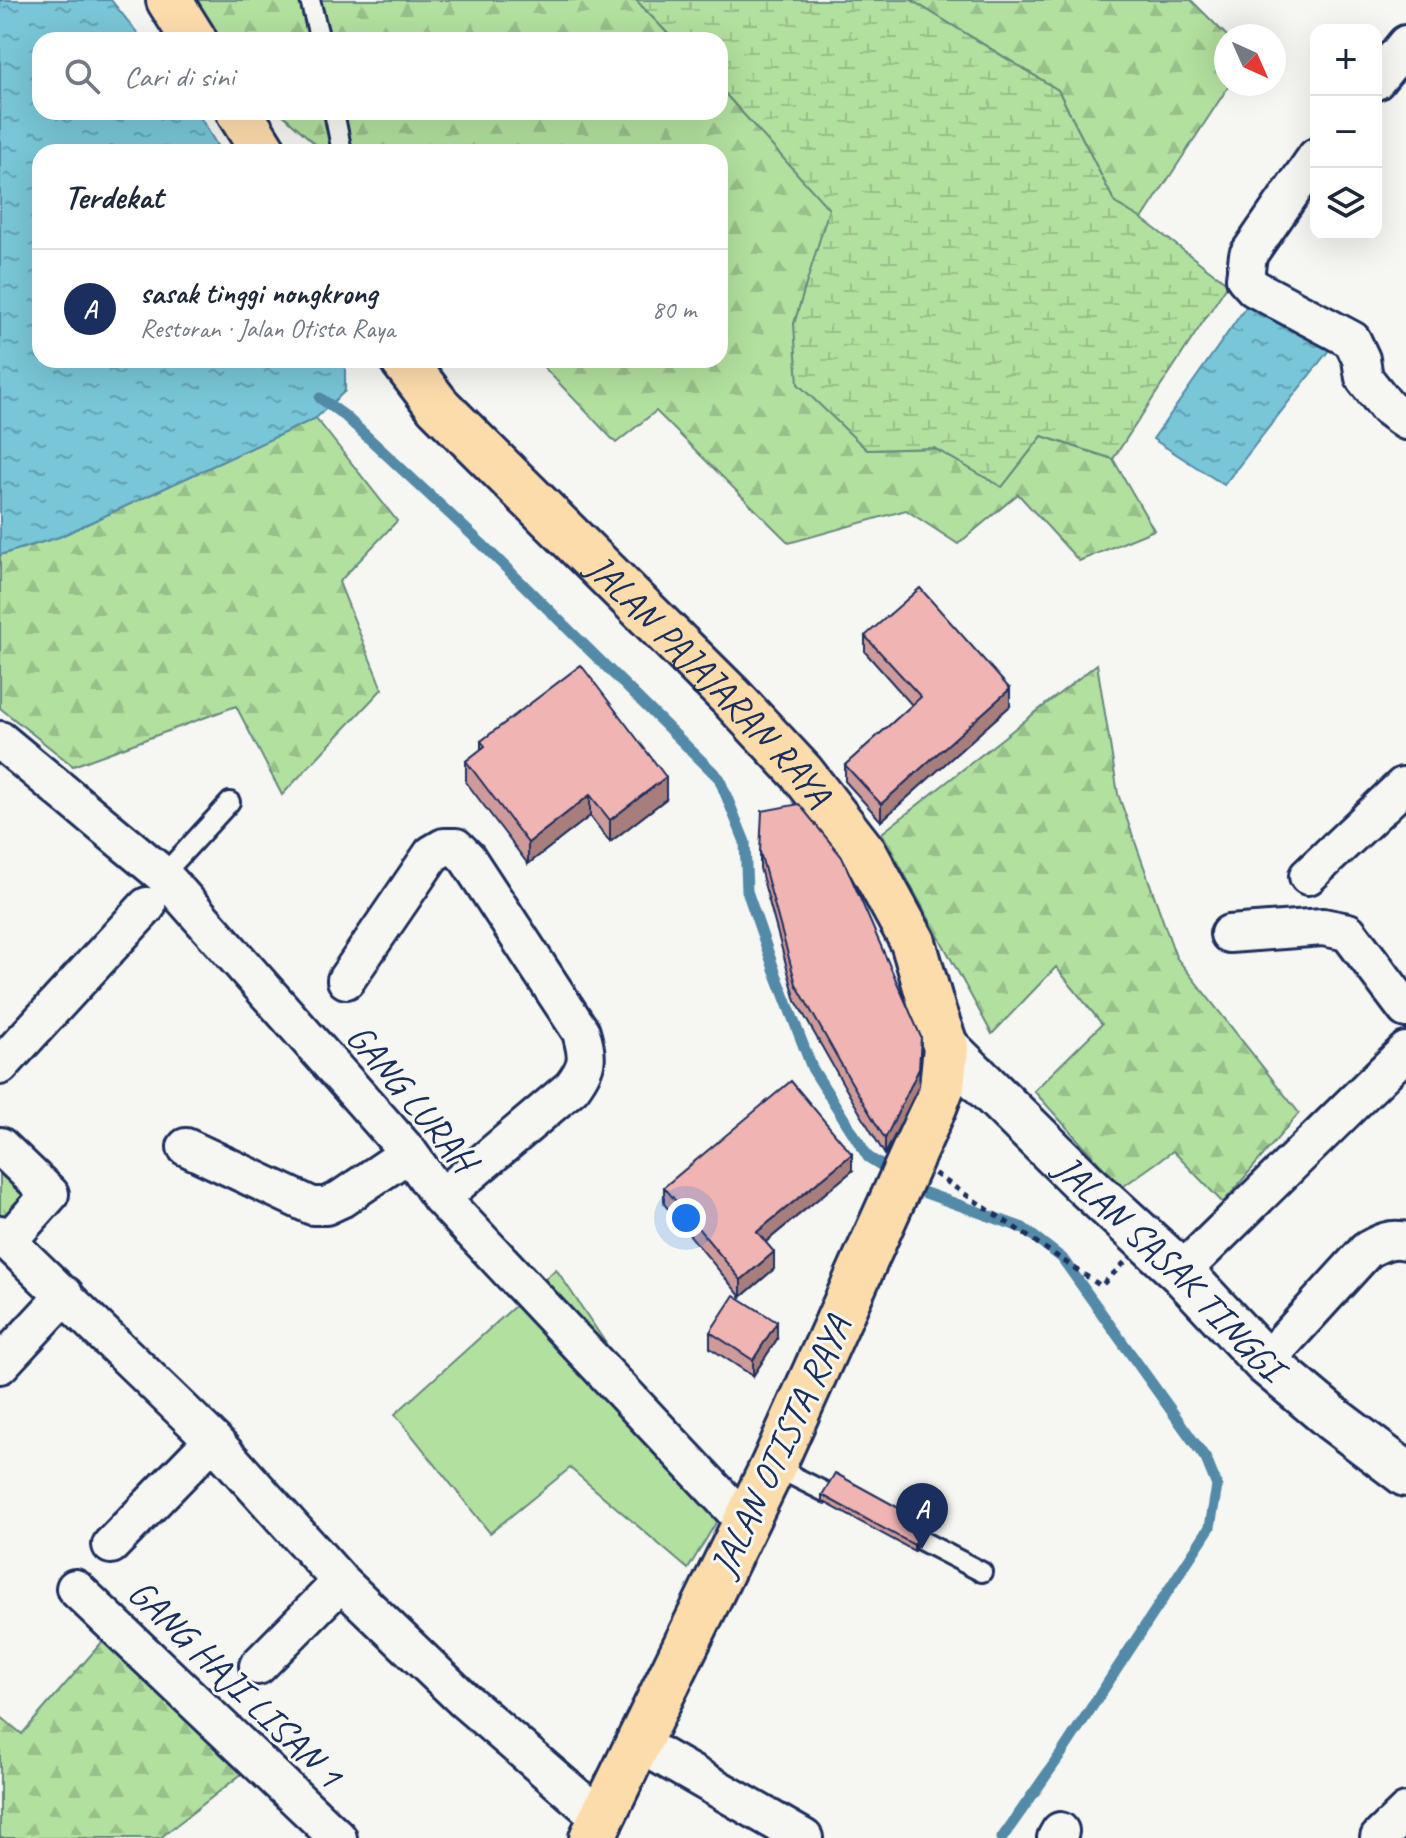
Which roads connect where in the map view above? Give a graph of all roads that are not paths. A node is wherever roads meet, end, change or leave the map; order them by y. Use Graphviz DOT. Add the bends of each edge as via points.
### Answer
graph roads {
  1 [pos="169,0"];
  2 [pos="310,0"];
  3 [pos="189,32"];
  4 [pos="318,32"];
  5 [pos="1406,44"];
  6 [pos="1382,74"];
  7 [pos="244,120"];
  8 [pos="336,120"];
  9 [pos="259,144"];
  10 [pos="340,144"];
  11 [pos="1310,166"];
  12 [pos="409,368"];
  13 [pos="1406,421"];
  14 [pos="0,740"];
  15 [pos="1405,782"];
  16 [pos="230,802"];
  17 [pos="1308,876"];
  18 [pos="155,890"];
  19 [pos="1229,934"];
  20 [pos="346,980"];
  21 [pos="1406,1009"];
  22 [pos="946,1047"];
  23 [pos="1406,1051"];
  24 [pos="0,1066"];
  25 [pos="0,1146"];
  26 [pos="186,1147"];
  27 [pos="409,1153"];
  28 [pos="441,1198"];
  29 [pos="4,1238"];
  30 [pos="1406,1241"];
  31 [pos="1181,1272"];
  32 [pos="65,1295"];
  33 [pos="1265,1362"];
  34 [pos="0,1365"];
  35 [pos="213,1440"];
  36 [pos="773,1466"];
  37 [pos="1406,1474"];
  38 [pos="827,1493"];
  39 [pos="746,1523"];
  40 [pos="920,1540"];
  41 [pos="111,1545"];
  42 [pos="982,1572"];
  43 [pos="341,1582"];
  44 [pos="75,1588"];
  45 [pos="258,1666"];
  46 [pos="638,1743"];
  47 [pos="1406,1812"];
  48 [pos="596,1828"];
  49 [pos="338,1838"];
  50 [pos="804,1838"];
  51 [pos="1379,1838"];
  1 -- 3 [label="main road"];
  2 -- 4 [label="lane"];
  5 -- 6 [label="street"];
  7 -- 9 [label="main road"];
  8 -- 10 [label="lane"];
  11 -- 13 [label="street" via="1248,255 1245,278 1254,288 1352,340 1364,378"];
  12 -- 22 [label="main road, JALAN PAJAJARAN RAYA" via="438,406 731,697 811,784 865,854 913,942"];
  14 -- 18 [label="street, GANG LURAH"];
  15 -- 17 [label="street"];
  16 -- 18 [label="lane"];
  18 -- 24 [label="street"];
  18 -- 27 [label="street, GANG LURAH"];
  19 -- 21 [label="street" via="1323,927 1348,932"];
  20 -- 28 [label="street" via="432,854 456,847 581,1032 587,1053 584,1071 572,1087"];
  22 -- 31 [label="street, JALAN SASAK TINGGI"];
  22 -- 36 [label="main road, JALAN OTISTA RAYA" via="942,1086 917,1159 887,1212"];
  23 -- 31 [label="street"];
  25 -- 29 [label="street" via="50,1194"];
  26 -- 27 [label="street" via="312,1206 341,1199"];
  27 -- 28 [label="street, GANG LURAH"];
  28 -- 39 [label="street, GANG LURAH"];
  29 -- 32 [label="street"];
  30 -- 33 [label="street" via="1381,1242 1367,1250"];
  31 -- 33 [label="street, JALAN SASAK TINGGI"];
  32 -- 34 [label="street"];
  32 -- 35 [label="street"];
  33 -- 37 [label="street, JALAN SASAK TINGGI"];
  35 -- 41 [label="street"];
  35 -- 43 [label="street"];
  36 -- 38 [label="lane"];
  36 -- 39 [label="main road, JALAN OTISTA RAYA"];
  39 -- 46 [label="main road, JALAN OTISTA RAYA"];
  40 -- 42 [label="lane"];
  43 -- 45 [label="street"];
  43 -- 48 [label="street"];
  44 -- 49 [label="street, GANG HAJI LISAN 1"];
  46 -- 48 [label="main road, JALAN OTISTA RAYA"];
  46 -- 50 [label="street"];
  47 -- 51 [label="street"];
}
